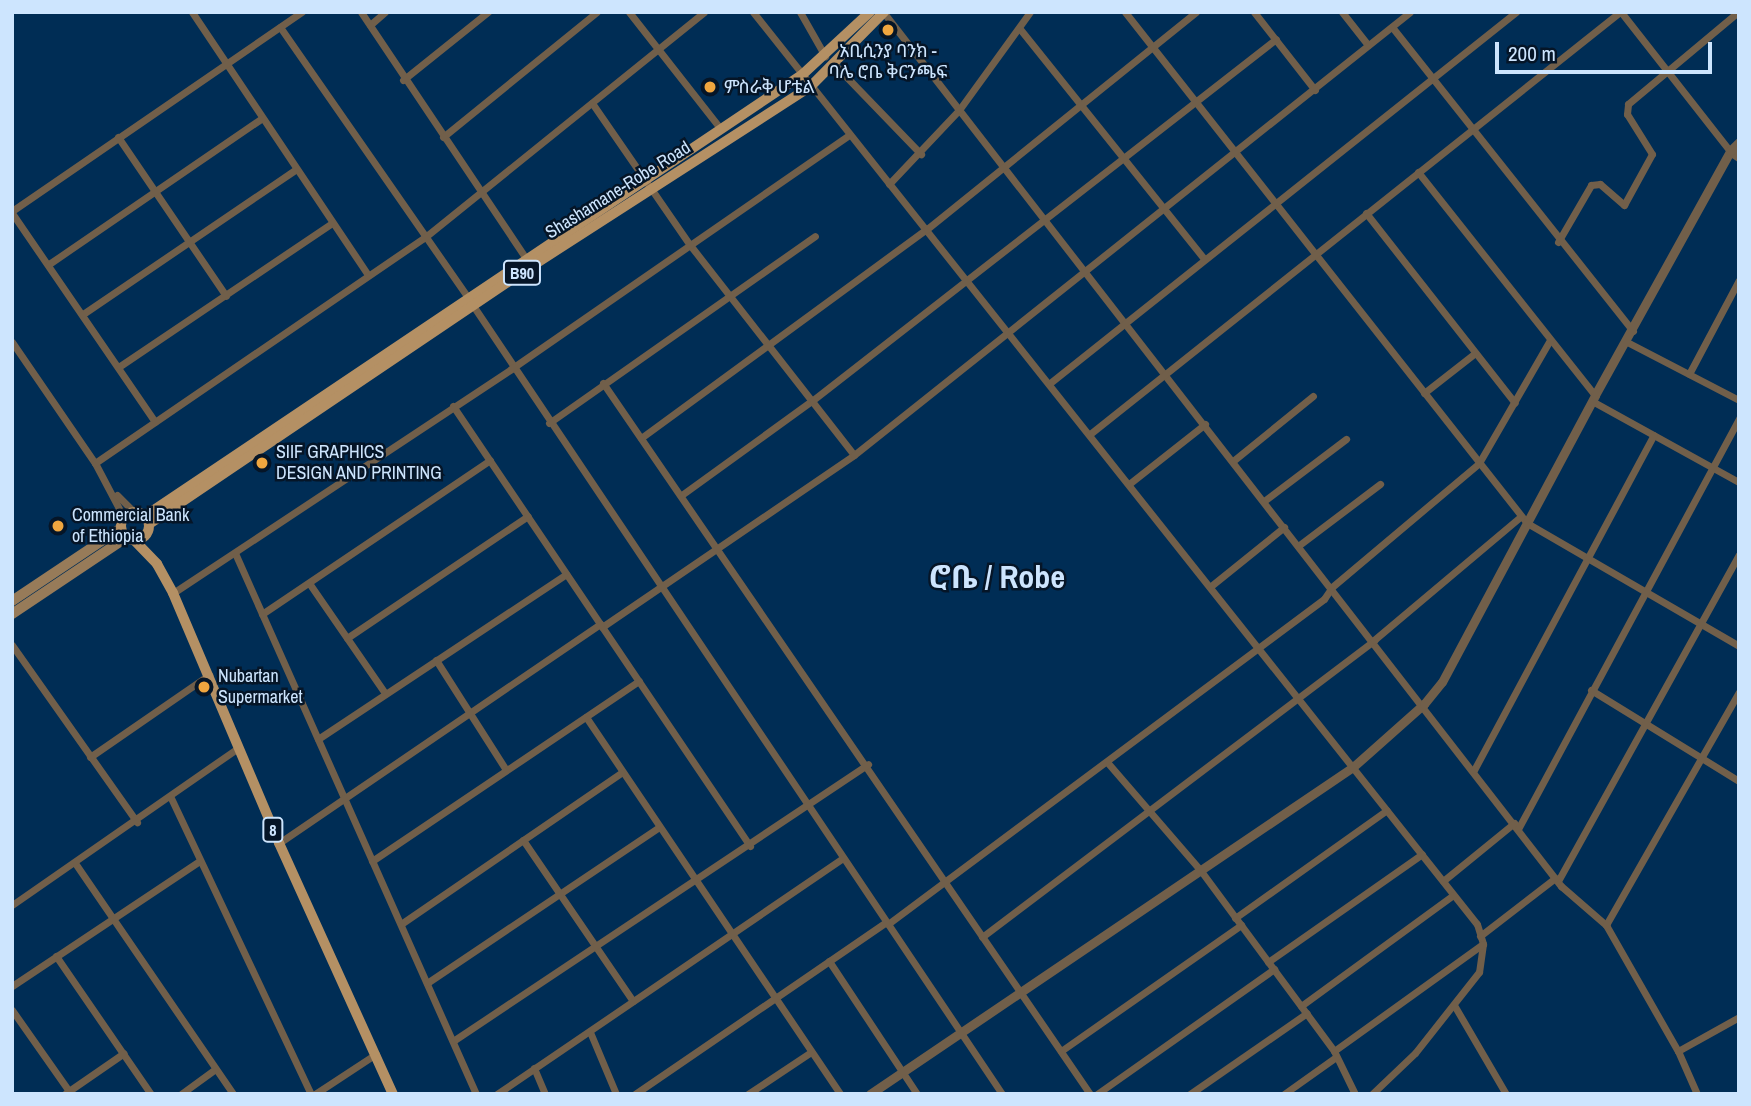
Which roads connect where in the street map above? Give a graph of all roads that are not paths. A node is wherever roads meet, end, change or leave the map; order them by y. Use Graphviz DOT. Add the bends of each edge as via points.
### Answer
graph roads {
  1 [pos="192,12"];
  2 [pos="302,12"];
  3 [pos="361,12"];
  4 [pos="386,12"];
  5 [pos="488,12"];
  6 [pos="597,12"];
  7 [pos="629,12"];
  8 [pos="704,12"];
  9 [pos="753,12"];
  10 [pos="800,12"];
  11 [pos="870,12"];
  12 [pos="1030,12"];
  13 [pos="1125,12"];
  14 [pos="1196,12"];
  15 [pos="1254,12"];
  16 [pos="1342,12"];
  17 [pos="1410,12"];
  18 [pos="1516,12"];
  19 [pos="1620,12"];
  20 [pos="1738,12"];
  21 [pos="884,13"];
  22 [pos="370,25"];
  23 [pos="280,27"];
  24 [pos="1392,27"];
  25 [pos="1020,29"];
  26 [pos="1276,39"];
  27 [pos="1368,45"];
  28 [pos="1152,46"];
  29 [pos="659,49"];
  30 [pos="825,56"];
  31 [pos="227,64"];
  32 [pos="835,65"];
  33 [pos="1667,70"];
  34 [pos="803,74"];
  35 [pos="403,80"];
  36 [pos="1432,80"];
  37 [pos="811,86"];
  38 [pos="1315,90"];
  39 [pos="1196,100"];
  40 [pos="592,103"];
  41 [pos="1080,104"];
  42 [pos="959,110"];
  43 [pos="262,118"];
  44 [pos="720,128"];
  45 [pos="1471,130"];
  46 [pos="849,135"];
  47 [pos="118,137"];
  48 [pos="443,137"];
  49 [pos="1739,142"];
  50 [pos="1730,151"];
  51 [pos="1237,152"];
  52 [pos="921,154"];
  53 [pos="1739,157"];
  54 [pos="1122,158"];
  55 [pos="1004,167"];
  56 [pos="296,169"];
  57 [pos="1418,172"];
  58 [pos="647,184"];
  59 [pos="889,184"];
  60 [pos="156,191"];
  61 [pos="481,192"];
  62 [pos="1276,202"];
  63 [pos="1165,209"];
  64 [pos="12,212"];
  65 [pos="1366,213"];
  66 [pos="1045,218"];
  67 [pos="331,223"];
  68 [pos="927,229"];
  69 [pos="815,236"];
  70 [pos="424,237"];
  71 [pos="189,242"];
  72 [pos="1558,242"];
  73 [pos="690,245"];
  74 [pos="1317,252"];
  75 [pos="525,257"];
  76 [pos="1204,259"];
  77 [pos="49,264"];
  78 [pos="1086,270"];
  79 [pos="368,275"];
  80 [pos="966,278"];
  81 [pos="1739,281"];
  82 [pos="226,296"];
  83 [pos="730,298"];
  84 [pos="471,302"];
  85 [pos="83,314"];
  86 [pos="1126,320"];
  87 [pos="1008,331"];
  88 [pos="1633,331"];
  89 [pos="1550,340"];
  90 [pos="12,342"];
  91 [pos="1627,342"];
  92 [pos="770,348"];
  93 [pos="1475,353"];
  94 [pos="120,366"];
  95 [pos="512,369"];
  96 [pos="1165,372"];
  97 [pos="1689,374"];
  98 [pos="603,383"];
  99 [pos="1050,383"];
  100 [pos="1424,393"];
  101 [pos="1313,396"];
  102 [pos="1594,398"];
  103 [pos="813,400"];
  104 [pos="1739,400"];
  105 [pos="1516,403"];
  106 [pos="453,406"];
  107 [pos="1739,418"];
  108 [pos="155,422"];
  109 [pos="549,424"];
  110 [pos="1205,424"];
  111 [pos="1090,434"];
  112 [pos="1654,435"];
  113 [pos="641,438"];
  114 [pos="1346,439"];
  115 [pos="854,455"];
  116 [pos="490,460"];
  117 [pos="1233,461"];
  118 [pos="95,463"];
  119 [pos="1479,463"];
  120 [pos="1713,467"];
  121 [pos="1739,482"];
  122 [pos="1129,484"];
  123 [pos="1380,484"];
  124 [pos="683,494"];
  125 [pos="1264,500"];
  126 [pos="528,516"];
  127 [pos="1524,520"];
  128 [pos="135,526"];
  129 [pos="1284,527"];
  130 [pos="1298,546"];
  131 [pos="719,547"];
  132 [pos="235,553"];
  133 [pos="1739,555"];
  134 [pos="1586,559"];
  135 [pos="566,574"];
  136 [pos="309,583"];
  137 [pos="1211,586"];
  138 [pos="1332,587"];
  139 [pos="660,588"];
  140 [pos="1644,591"];
  141 [pos="173,593"];
  142 [pos="12,601"];
  143 [pos="12,614"];
  144 [pos="262,614"];
  145 [pos="1700,623"];
  146 [pos="601,626"];
  147 [pos="347,638"];
  148 [pos="1374,639"];
  149 [pos="12,645"];
  150 [pos="1739,646"];
  151 [pos="1260,649"];
  152 [pos="436,660"];
  153 [pos="209,675"];
  154 [pos="639,681"];
  155 [pos="1591,690"];
  156 [pos="1739,692"];
  157 [pos="385,693"];
  158 [pos="1299,698"];
  159 [pos="1424,704"];
  160 [pos="471,714"];
  161 [pos="586,717"];
  162 [pos="1647,724"];
  163 [pos="318,739"];
  164 [pos="238,748"];
  165 [pos="90,757"];
  166 [pos="1702,758"];
  167 [pos="1107,762"];
  168 [pos="868,764"];
  169 [pos="1353,767"];
  170 [pos="506,770"];
  171 [pos="1474,770"];
  172 [pos="621,773"];
  173 [pos="1739,781"];
  174 [pos="170,798"];
  175 [pos="344,798"];
  176 [pos="808,805"];
  177 [pos="1149,810"];
  178 [pos="1387,810"];
  179 [pos="137,822"];
  180 [pos="1516,826"];
  181 [pos="659,827"];
  182 [pos="523,840"];
  183 [pos="279,843"];
  184 [pos="750,846"];
  185 [pos="1422,854"];
  186 [pos="844,858"];
  187 [pos="372,861"];
  188 [pos="198,862"];
  189 [pos="75,863"];
  190 [pos="1200,871"];
  191 [pos="947,879"];
  192 [pos="1556,880"];
  193 [pos="696,881"];
  194 [pos="1443,881"];
  195 [pos="561,894"];
  196 [pos="1454,895"];
  197 [pos="14,901"];
  198 [pos="1236,918"];
  199 [pos="110,919"];
  200 [pos="887,923"];
  201 [pos="401,924"];
  202 [pos="1241,925"];
  203 [pos="1606,925"];
  204 [pos="733,934"];
  205 [pos="982,937"];
  206 [pos="1482,940"];
  207 [pos="597,948"];
  208 [pos="56,956"];
  209 [pos="829,961"];
  210 [pos="1268,962"];
  211 [pos="1274,970"];
  212 [pos="427,984"];
  213 [pos="12,986"];
  214 [pos="1021,993"];
  215 [pos="775,997"];
  216 [pos="633,1001"];
  217 [pos="1454,1005"];
  218 [pos="1301,1006"];
  219 [pos="12,1010"];
  220 [pos="1307,1013"];
  221 [pos="1739,1017"];
  222 [pos="590,1031"];
  223 [pos="961,1034"];
  224 [pos="453,1041"];
  225 [pos="1061,1051"];
  226 [pos="1678,1051"];
  227 [pos="811,1052"];
  228 [pos="124,1054"];
  229 [pos="376,1054"];
  230 [pos="1335,1054"];
  231 [pos="534,1068"];
  232 [pos="214,1070"];
  233 [pos="903,1072"];
  234 [pos="67,1092"];
  235 [pos="151,1094"];
  236 [pos="181,1094"];
  237 [pos="233,1094"];
  238 [pos="313,1094"];
  239 [pos="393,1094"];
  240 [pos="476,1094"];
  241 [pos="497,1094"];
  242 [pos="545,1094"];
  243 [pos="617,1094"];
  244 [pos="635,1094"];
  245 [pos="748,1094"];
  246 [pos="840,1094"];
  247 [pos="870,1094"];
  248 [pos="917,1094"];
  249 [pos="1002,1094"];
  250 [pos="1090,1094"];
  251 [pos="1097,1094"];
  252 [pos="1191,1094"];
  253 [pos="1284,1094"];
  254 [pos="1356,1094"];
  255 [pos="1372,1094"];
  256 [pos="1506,1094"];
  257 [pos="1697,1094"];
  1 -- 31 [label="street"];
  2 -- 23 [label="street"];
  3 -- 22 [label="street"];
  4 -- 22 [label="street"];
  5 -- 35 [label="street"];
  6 -- 48 [label="street"];
  7 -- 29 [label="street"];
  8 -- 29 [label="street"];
  9 -- 34 [label="street"];
  10 -- 30 [label="street"];
  11 -- 30 [label="main road, Shashamane-Robe Road / B90"];
  12 -- 25 [label="street"];
  13 -- 28 [label="street"];
  14 -- 28 [label="street"];
  15 -- 26 [label="street"];
  16 -- 27 [label="street"];
  17 -- 24 [label="street"];
  18 -- 36 [label="street"];
  19 -- 33 [label="street"];
  19 -- 45 [label="street"];
  20 -- 33 [label="street"];
  21 -- 32 [label="main road, Shashamane-Robe Road / B90"];
  21 -- 42 [label="street"];
  22 -- 35 [label="street"];
  23 -- 31 [label="street"];
  23 -- 70 [label="street"];
  24 -- 27 [label="street"];
  24 -- 36 [label="street"];
  25 -- 41 [label="street"];
  25 -- 42 [label="street"];
  26 -- 38 [label="street"];
  26 -- 39 [label="street"];
  27 -- 38 [label="street"];
  28 -- 39 [label="street"];
  28 -- 41 [label="street"];
  29 -- 40 [label="street"];
  29 -- 44 [label="street"];
  30 -- 34 [label="main road, Shashamane-Robe Road / B90"];
  31 -- 43 [label="street"];
  31 -- 47 [label="street"];
  32 -- 37 [label="main road, Shashamane-Robe Road / B90"];
  32 -- 52 [label="street"];
  33 -- 50 [label="street"];
  33 -- 72 [label="street" via="1626,108 1652,152 1626,203 1619,204 1594,183"];
  34 -- 37 [label="street"];
  34 -- 44 [label="main road, Shashamane-Robe Road / B90"];
  35 -- 48 [label="street"];
  36 -- 45 [label="street"];
  36 -- 62 [label="street"];
  37 -- 46 [label="street"];
  37 -- 58 [label="main road, Shashamane-Robe Road / B90"];
  38 -- 51 [label="street"];
  39 -- 51 [label="street"];
  39 -- 54 [label="street"];
  40 -- 58 [label="street"];
  40 -- 61 [label="street"];
  41 -- 54 [label="street"];
  41 -- 55 [label="street"];
  42 -- 52 [label="street"];
  42 -- 55 [label="street"];
  43 -- 56 [label="street"];
  43 -- 60 [label="street"];
  44 -- 58 [label="main road, Shashamane-Robe Road / B90"];
  45 -- 57 [label="street"];
  45 -- 72 [label="street"];
  46 -- 59 [label="street"];
  46 -- 73 [label="street"];
  47 -- 60 [label="street"];
  47 -- 64 [label="street"];
  48 -- 61 [label="street"];
  49 -- 50 [label="street"];
  50 -- 53 [label="street"];
  50 -- 88 [label="street"];
  51 -- 62 [label="street"];
  51 -- 63 [label="street"];
  52 -- 59 [label="street"];
  54 -- 63 [label="street"];
  54 -- 66 [label="street"];
  55 -- 66 [label="street"];
  55 -- 68 [label="street"];
  56 -- 67 [label="street"];
  56 -- 71 [label="street"];
  57 -- 65 [label="street"];
  57 -- 89 [label="street"];
  58 -- 73 [label="street"];
  58 -- 75 [label="main road, Shashamane-Robe Road / B90"];
  58 -- 84 [label="main road, Shashamane-Robe Road / B90"];
  59 -- 68 [label="street"];
  60 -- 71 [label="street"];
  60 -- 77 [label="street"];
  61 -- 70 [label="street"];
  61 -- 75 [label="street"];
  62 -- 74 [label="street"];
  62 -- 76 [label="street"];
  63 -- 76 [label="street"];
  63 -- 78 [label="street"];
  64 -- 77 [label="street"];
  65 -- 74 [label="street"];
  65 -- 93 [label="street"];
  66 -- 78 [label="street"];
  66 -- 80 [label="street"];
  67 -- 79 [label="street"];
  67 -- 82 [label="street"];
  68 -- 80 [label="street"];
  68 -- 92 [label="street"];
  69 -- 83 [label="street"];
  70 -- 79 [label="street"];
  70 -- 84 [label="street"];
  71 -- 82 [label="street"];
  71 -- 85 [label="street"];
  72 -- 88 [label="street"];
  73 -- 83 [label="street"];
  73 -- 95 [label="street"];
  74 -- 96 [label="street"];
  74 -- 100 [label="street"];
  75 -- 84 [label="main road, Shashamane-Robe Road / B90"];
  76 -- 86 [label="street"];
  77 -- 85 [label="street"];
  78 -- 86 [label="street"];
  78 -- 87 [label="street"];
  79 -- 108 [label="street"];
  80 -- 87 [label="street"];
  80 -- 103 [label="street"];
  81 -- 97 [label="street"];
  82 -- 94 [label="street"];
  83 -- 92 [label="street"];
  83 -- 98 [label="street"];
  84 -- 95 [label="street"];
  84 -- 128 [label="main road, Shashamane-Robe Road / B90"];
  85 -- 94 [label="street"];
  86 -- 96 [label="street"];
  86 -- 99 [label="street"];
  87 -- 99 [label="street"];
  87 -- 115 [label="street"];
  88 -- 91 [label="street"];
  89 -- 102 [label="street"];
  89 -- 105 [label="street"];
  90 -- 118 [label="street"];
  91 -- 97 [label="street"];
  91 -- 102 [label="street"];
  92 -- 103 [label="street"];
  92 -- 113 [label="street"];
  93 -- 100 [label="street"];
  93 -- 105 [label="street"];
  94 -- 108 [label="street"];
  95 -- 106 [label="street"];
  95 -- 109 [label="street"];
  96 -- 110 [label="street"];
  96 -- 111 [label="street"];
  97 -- 104 [label="street"];
  98 -- 109 [label="street"];
  98 -- 113 [label="street"];
  99 -- 111 [label="street"];
  100 -- 119 [label="street"];
  101 -- 117 [label="street"];
  102 -- 112 [label="street"];
  102 -- 127 [label="street"];
  103 -- 115 [label="street"];
  103 -- 124 [label="street"];
  105 -- 119 [label="street"];
  106 -- 116 [label="street"];
  106 -- 132 [label="street"];
  107 -- 120 [label="street"];
  108 -- 118 [label="street"];
  109 -- 139 [label="street"];
  110 -- 117 [label="street"];
  110 -- 122 [label="street"];
  111 -- 122 [label="street"];
  112 -- 120 [label="street"];
  112 -- 134 [label="street"];
  113 -- 124 [label="street"];
  114 -- 125 [label="street"];
  115 -- 131 [label="street"];
  116 -- 126 [label="street"];
  116 -- 136 [label="street"];
  117 -- 125 [label="street"];
  118 -- 128 [label="street"];
  119 -- 127 [label="street"];
  119 -- 138 [label="street"];
  120 -- 121 [label="street"];
  120 -- 140 [label="street"];
  122 -- 137 [label="street"];
  123 -- 130 [label="street"];
  124 -- 131 [label="street"];
  125 -- 129 [label="street"];
  126 -- 135 [label="street"];
  126 -- 147 [label="street"];
  127 -- 134 [label="street"];
  127 -- 148 [label="street"];
  127 -- 159 [label="street" via="1442,682"];
  128 -- 141 [label="main road, 8"];
  128 -- 142 [label="main road"];
  128 -- 143 [label="main road"];
  129 -- 130 [label="street"];
  129 -- 137 [label="street"];
  130 -- 138 [label="street"];
  131 -- 139 [label="street"];
  131 -- 168 [label="street"];
  132 -- 141 [label="street"];
  132 -- 144 [label="street"];
  133 -- 145 [label="street"];
  134 -- 140 [label="street"];
  134 -- 171 [label="street"];
  135 -- 146 [label="street"];
  135 -- 152 [label="street"];
  136 -- 144 [label="street"];
  136 -- 147 [label="street"];
  137 -- 151 [label="street"];
  138 -- 148 [label="street"];
  138 -- 151 [label="street" via="1324,599"];
  139 -- 146 [label="street"];
  139 -- 176 [label="street"];
  140 -- 145 [label="street"];
  140 -- 155 [label="street"];
  141 -- 153 [label="main road, 8"];
  144 -- 163 [label="street"];
  145 -- 150 [label="street"];
  145 -- 162 [label="street"];
  146 -- 154 [label="street"];
  146 -- 160 [label="street"];
  147 -- 157 [label="street"];
  148 -- 158 [label="street"];
  148 -- 159 [label="street"];
  149 -- 165 [label="street"];
  151 -- 158 [label="street"];
  151 -- 167 [label="street"];
  152 -- 157 [label="street"];
  152 -- 160 [label="street"];
  153 -- 164 [label="main road, 8"];
  153 -- 165 [label="street"];
  154 -- 161 [label="street"];
  154 -- 184 [label="street"];
  155 -- 162 [label="street"];
  155 -- 180 [label="street"];
  156 -- 166 [label="street"];
  157 -- 163 [label="street"];
  158 -- 169 [label="street"];
  158 -- 177 [label="street"];
  159 -- 169 [label="street"];
  159 -- 171 [label="street"];
  160 -- 170 [label="street"];
  160 -- 175 [label="street"];
  161 -- 170 [label="street"];
  161 -- 172 [label="street"];
  162 -- 166 [label="street"];
  162 -- 192 [label="street"];
  163 -- 175 [label="street"];
  164 -- 174 [label="street"];
  164 -- 183 [label="main road, 8"];
  165 -- 179 [label="street"];
  166 -- 173 [label="street"];
  166 -- 203 [label="street"];
  167 -- 177 [label="street"];
  167 -- 191 [label="street"];
  168 -- 176 [label="street"];
  168 -- 191 [label="street"];
  169 -- 178 [label="street"];
  169 -- 190 [label="street"];
  170 -- 187 [label="street"];
  171 -- 180 [label="street"];
  172 -- 181 [label="street"];
  172 -- 182 [label="street"];
  174 -- 179 [label="street"];
  174 -- 188 [label="street"];
  175 -- 183 [label="street"];
  175 -- 187 [label="street"];
  176 -- 184 [label="street"];
  176 -- 186 [label="street"];
  177 -- 190 [label="street"];
  177 -- 205 [label="street"];
  178 -- 185 [label="street"];
  178 -- 198 [label="street"];
  179 -- 189 [label="street"];
  180 -- 192 [label="street"];
  180 -- 194 [label="street"];
  181 -- 193 [label="street"];
  181 -- 195 [label="street"];
  182 -- 195 [label="street"];
  182 -- 201 [label="street"];
  183 -- 229 [label="main road, 8"];
  184 -- 193 [label="street"];
  185 -- 194 [label="street"];
  185 -- 210 [label="street"];
  186 -- 200 [label="street"];
  186 -- 204 [label="street"];
  187 -- 201 [label="street"];
  188 -- 199 [label="street"];
  188 -- 238 [label="street"];
  189 -- 197 [label="street"];
  189 -- 199 [label="street"];
  190 -- 198 [label="street"];
  190 -- 214 [label="street"];
  191 -- 200 [label="street"];
  191 -- 205 [label="street"];
  192 -- 203 [label="street"];
  192 -- 206 [label="street"];
  193 -- 204 [label="street"];
  193 -- 207 [label="street"];
  194 -- 196 [label="street"];
  195 -- 207 [label="street"];
  195 -- 212 [label="street"];
  196 -- 206 [label="street"];
  196 -- 218 [label="street"];
  198 -- 202 [label="street"];
  199 -- 208 [label="street"];
  199 -- 232 [label="street"];
  200 -- 209 [label="street"];
  200 -- 223 [label="street"];
  201 -- 212 [label="street"];
  202 -- 210 [label="street"];
  202 -- 225 [label="street"];
  203 -- 226 [label="street"];
  204 -- 215 [label="street"];
  204 -- 216 [label="street"];
  205 -- 214 [label="street"];
  206 -- 217 [label="street" via="1479,972"];
  206 -- 230 [label="street"];
  207 -- 216 [label="street"];
  207 -- 224 [label="street"];
  208 -- 213 [label="street"];
  208 -- 228 [label="street"];
  209 -- 215 [label="street"];
  209 -- 233 [label="street"];
  210 -- 211 [label="street"];
  211 -- 218 [label="street"];
  211 -- 251 [label="street"];
  212 -- 224 [label="street"];
  214 -- 223 [label="street"];
  214 -- 225 [label="street"];
  215 -- 227 [label="street"];
  215 -- 244 [label="street"];
  216 -- 222 [label="street"];
  217 -- 255 [label="street" via="1415,1053"];
  217 -- 256 [label="street"];
  218 -- 220 [label="street"];
  219 -- 234 [label="street"];
  220 -- 230 [label="street"];
  220 -- 252 [label="street"];
  221 -- 226 [label="street"];
  222 -- 231 [label="street"];
  222 -- 243 [label="street"];
  223 -- 233 [label="street"];
  223 -- 249 [label="street"];
  224 -- 240 [label="street"];
  225 -- 250 [label="street"];
  226 -- 257 [label="street"];
  227 -- 245 [label="street"];
  227 -- 246 [label="street"];
  228 -- 234 [label="street"];
  228 -- 235 [label="street"];
  229 -- 238 [label="street"];
  229 -- 239 [label="main road, 8"];
  230 -- 253 [label="street"];
  230 -- 254 [label="street"];
  231 -- 241 [label="street"];
  231 -- 242 [label="street"];
  232 -- 236 [label="street"];
  232 -- 237 [label="street"];
  233 -- 247 [label="street"];
  233 -- 248 [label="street"];
}
